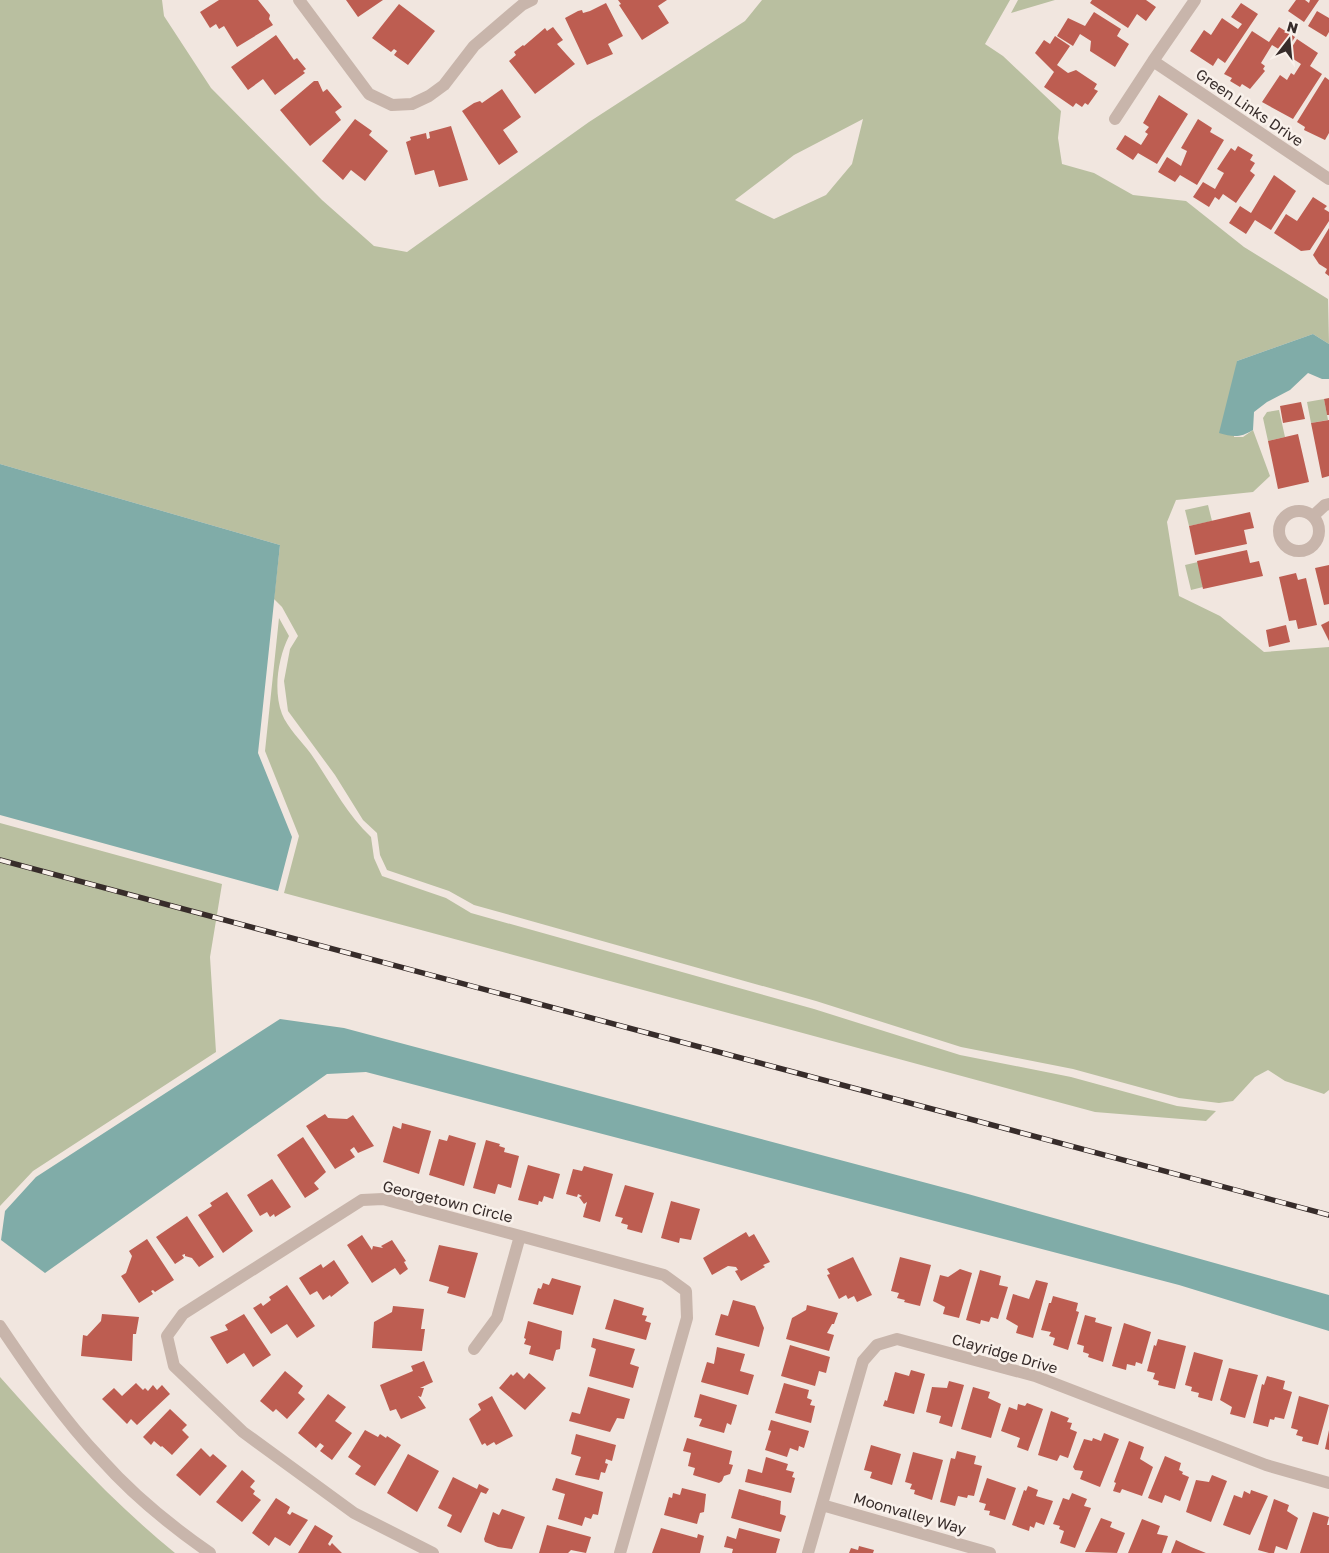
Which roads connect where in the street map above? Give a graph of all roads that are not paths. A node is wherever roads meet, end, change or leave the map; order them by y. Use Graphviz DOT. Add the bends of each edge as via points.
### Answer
graph roads {
  1 [pos="298,0"];
  2 [pos="532,0"];
  3 [pos="1195,0"];
  4 [pos="1153,61"];
  5 [pos="1115,119"];
  6 [pos="1329,179"];
  7 [pos="1329,504"];
  8 [pos="1313,516"];
  9 [pos="520,1236"];
  10 [pos="0,1326"];
  11 [pos="474,1349"];
  12 [pos="1329,1484"];
  13 [pos="822,1505"];
  14 [pos="210,1553"];
  15 [pos="433,1553"];
  16 [pos="620,1553"];
  17 [pos="808,1553"];
  18 [pos="990,1553"];
  1 -- 2 [label="street" via="369,94 392,105 412,104 444,85 474,46"];
  3 -- 4 [label="street"];
  4 -- 5 [label="street"];
  4 -- 6 [label="street, Green Links Drive"];
  7 -- 8 [label="street"];
  9 -- 11 [label="street" via="497,1318"];
  9 -- 15 [label="street, Georgetown Circle" via="383,1199 362,1200 184,1314 168,1336 174,1366 243,1432 354,1513"];
  9 -- 16 [label="street, Georgetown Circle" via="664,1275 686,1291 687,1318"];
  10 -- 14 [label="street" via="37,1382 101,1460 174,1527"];
  12 -- 13 [label="street, Clayridge Drive" via="1266,1465 1035,1376 897,1339 877,1345 863,1361"];
  13 -- 17 [label="street, Clayridge Drive"];
  13 -- 18 [label="street, Moonvalley Way"];
}
